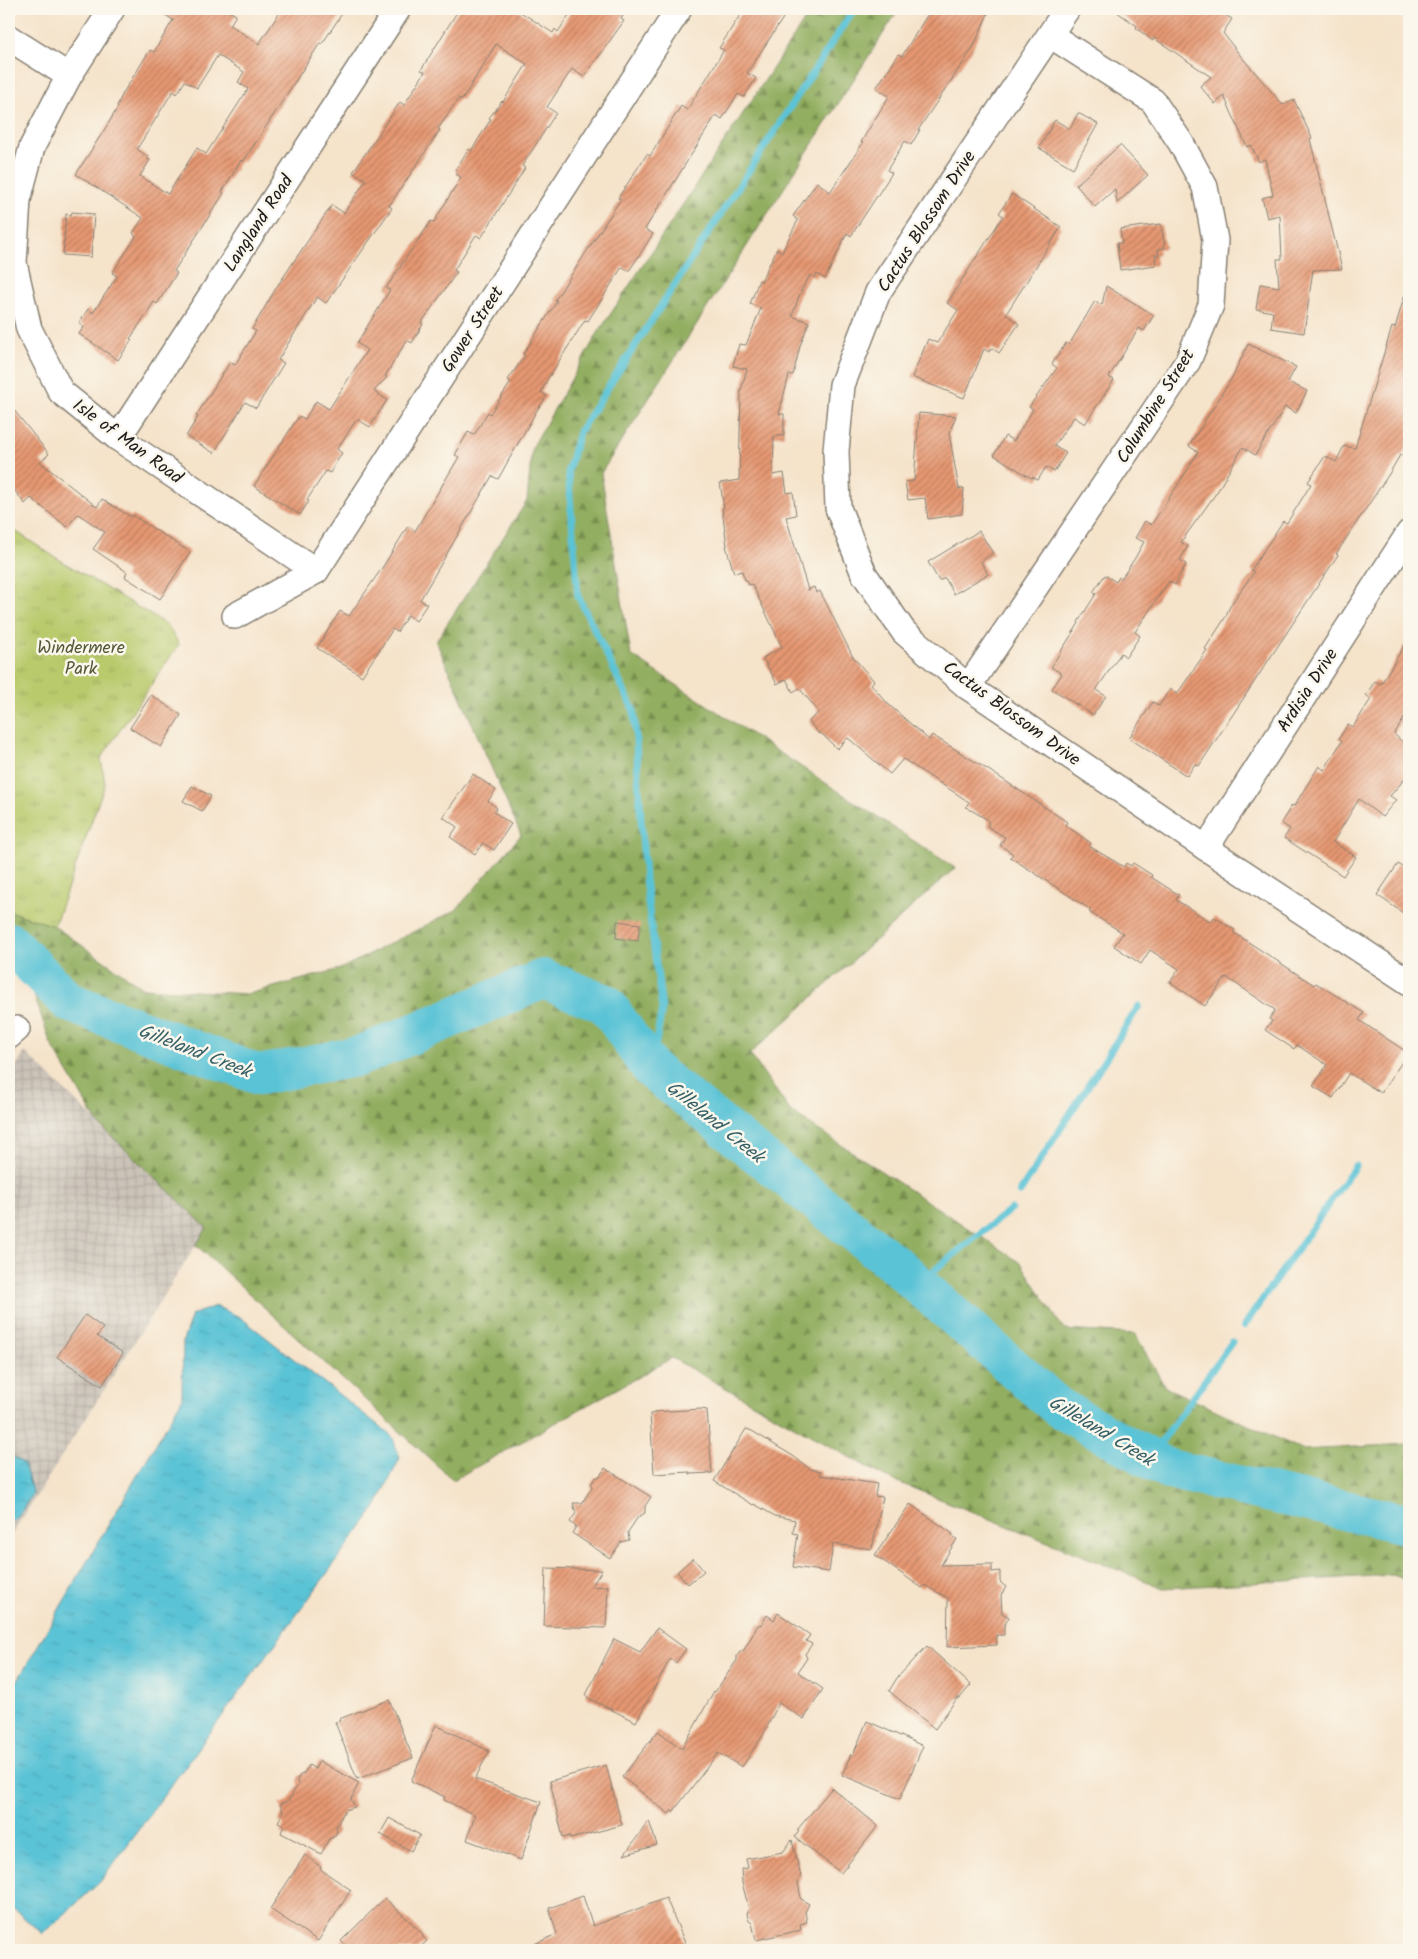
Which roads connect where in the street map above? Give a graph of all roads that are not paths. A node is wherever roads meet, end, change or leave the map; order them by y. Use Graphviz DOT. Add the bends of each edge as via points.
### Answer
graph roads {
  1 [pos="112,9"];
  2 [pos="398,9"];
  3 [pos="679,9"];
  4 [pos="1067,9"];
  5 [pos="1050,35"];
  6 [pos="9,38"];
  7 [pos="69,76"];
  8 [pos="118,438"];
  9 [pos="1409,533"];
  10 [pos="316,570"];
  11 [pos="235,616"];
  12 [pos="968,687"];
  13 [pos="1206,848"];
  14 [pos="1409,982"];
  1 -- 7 [label="street, Isle of Man Road"];
  2 -- 8 [label="street, Langland Road"];
  3 -- 10 [label="street, Gower Street"];
  4 -- 5 [label="street, Cactus Blossom Drive"];
  5 -- 12 [label="street, Cactus Blossom Drive" via="878,292 842,385 836,451 838,508 864,574 904,632"];
  5 -- 12 [label="street, Columbine Street" via="1153,101 1181,144 1205,188 1216,240 1211,305 1188,361"];
  6 -- 7 [label="street"];
  7 -- 8 [label="street, Isle of Man Road" via="32,147 18,200 14,264 29,329 61,392"];
  8 -- 10 [label="street, Isle of Man Road"];
  9 -- 13 [label="street, Ardisia Drive"];
  10 -- 11 [label="street, Gower Street"];
  12 -- 13 [label="street, Cactus Blossom Drive"];
  13 -- 14 [label="street, Cactus Blossom Drive"];
}
